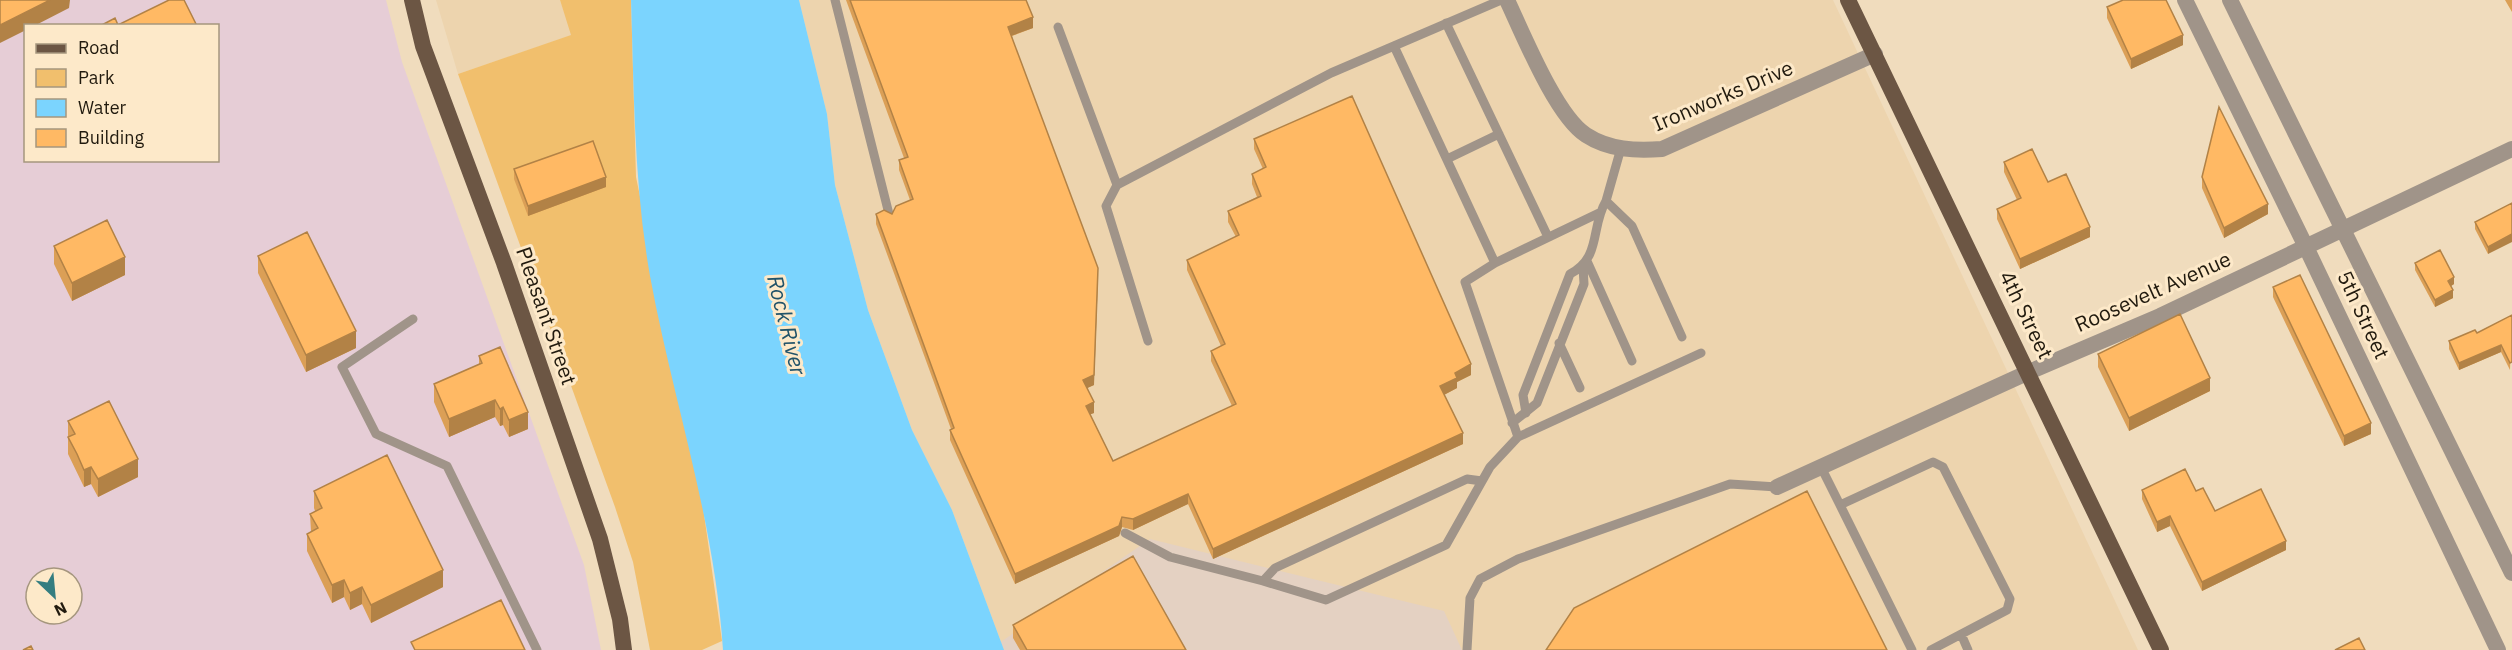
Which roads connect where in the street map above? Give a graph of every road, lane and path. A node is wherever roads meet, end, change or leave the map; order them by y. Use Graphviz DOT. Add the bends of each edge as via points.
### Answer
graph roads {
  1 [pos="412,0"];
  2 [pos="835,0"];
  3 [pos="1501,0"];
  4 [pos="1507,0"];
  5 [pos="1848,0"];
  6 [pos="2185,0"];
  7 [pos="2230,0"];
  8 [pos="1446,23"];
  9 [pos="1058,27"];
  10 [pos="1394,46"];
  11 [pos="1875,54"];
  12 [pos="1499,134"];
  13 [pos="1621,148"];
  14 [pos="2512,149"];
  15 [pos="1447,159"];
  16 [pos="1117,185"];
  17 [pos="1606,201"];
  18 [pos="1599,213"];
  19 [pos="890,218"];
  20 [pos="2344,228"];
  21 [pos="1548,237"];
  22 [pos="2306,247"];
  23 [pos="1495,263"];
  24 [pos="1585,264"];
  25 [pos="1559,305"];
  26 [pos="1573,310"];
  27 [pos="413,319"];
  28 [pos="1682,337"];
  29 [pos="1148,341"];
  30 [pos="1559,343"];
  31 [pos="1701,353"];
  32 [pos="1632,360"];
  33 [pos="2029,372"];
  34 [pos="1580,388"];
  35 [pos="1526,413"];
  36 [pos="1512,423"];
  37 [pos="1518,437"];
  38 [pos="1821,467"];
  39 [pos="1482,481"];
  40 [pos="1777,487"];
  41 [pos="1840,505"];
  42 [pos="1125,533"];
  43 [pos="2512,573"];
  44 [pos="1263,581"];
  45 [pos="1961,634"];
  46 [pos="537,650"];
  47 [pos="624,650"];
  48 [pos="1467,650"];
  49 [pos="1912,650"];
  50 [pos="1931,650"];
  51 [pos="1968,650"];
  52 [pos="2161,650"];
  53 [pos="2498,650"];
  1 -- 47 [label="main road, Pleasant Street" via="423,46 600,539"];
  2 -- 19 [label="lane"];
  3 -- 8 [label="lane"];
  4 -- 13 [label="street, Ironworks Drive" via="1569,119 1585,135"];
  5 -- 11 [label="main road, 4th Street"];
  6 -- 22 [label="street, 5th Street"];
  7 -- 20 [label="street, 5th Street"];
  8 -- 10 [label="lane"];
  8 -- 12 [label="lane"];
  9 -- 16 [label="lane"];
  10 -- 15 [label="lane"];
  10 -- 16 [label="lane" via="1331,73"];
  11 -- 13 [label="street, Ironworks Drive" via="1662,149"];
  11 -- 33 [label="main road, 4th Street"];
  12 -- 15 [label="lane"];
  12 -- 21 [label="lane"];
  13 -- 17 [label="lane"];
  14 -- 20 [label="street, Roosevelt Avenue"];
  15 -- 23 [label="lane"];
  16 -- 29 [label="lane" via="1106,206"];
  17 -- 18 [label="lane"];
  17 -- 28 [label="lane" via="1632,226"];
  18 -- 21 [label="lane"];
  18 -- 24 [label="lane" via="1593,247"];
  20 -- 22 [label="street, Roosevelt Avenue"];
  20 -- 43 [label="street, 5th Street"];
  21 -- 23 [label="lane"];
  22 -- 33 [label="street, Roosevelt Avenue"];
  22 -- 53 [label="street, 5th Street"];
  23 -- 36 [label="lane" via="1465,282"];
  24 -- 25 [label="lane" via="1570,274"];
  24 -- 26 [label="lane" via="1584,284"];
  24 -- 32 [label="lane"];
  25 -- 26 [label="lane"];
  25 -- 35 [label="lane" via="1522,396"];
  26 -- 30 [label="lane"];
  27 -- 46 [label="lane" via="342,367 376,434 447,466"];
  30 -- 34 [label="lane"];
  30 -- 35 [label="lane" via="1537,403"];
  31 -- 37 [label="lane"];
  33 -- 38 [label="street, Roosevelt Avenue"];
  33 -- 52 [label="main road, 4th Street"];
  35 -- 36 [label="lane"];
  36 -- 37 [label="lane"];
  37 -- 39 [label="lane"];
  38 -- 40 [label="street, Roosevelt Avenue"];
  38 -- 41 [label="lane"];
  39 -- 44 [label="lane" via="1467,479 1275,568"];
  39 -- 44 [label="lane" via="1446,545 1346,591 1326,600"];
  40 -- 48 [label="lane" via="1730,484 1518,559 1480,579 1470,598"];
  41 -- 45 [label="lane" via="1933,462 1943,467 2010,599 2007,610"];
  41 -- 49 [label="lane"];
  42 -- 44 [label="lane" via="1170,557"];
  45 -- 50 [label="lane"];
  45 -- 51 [label="lane"];
}
